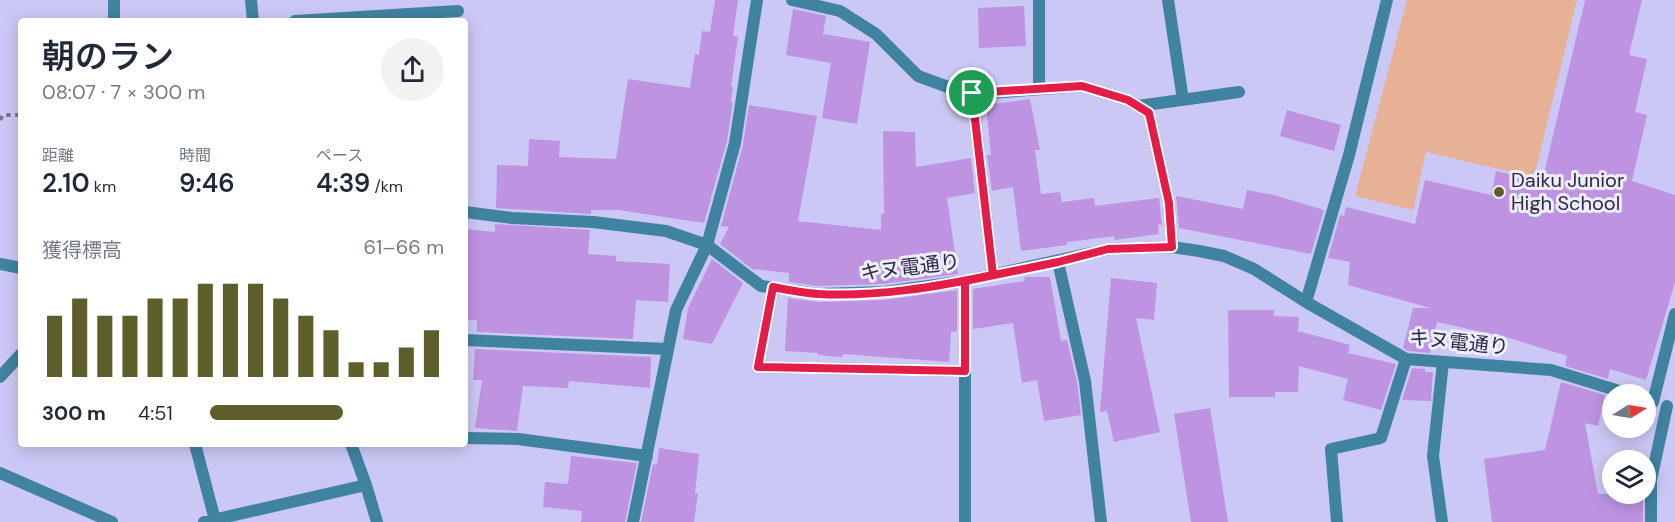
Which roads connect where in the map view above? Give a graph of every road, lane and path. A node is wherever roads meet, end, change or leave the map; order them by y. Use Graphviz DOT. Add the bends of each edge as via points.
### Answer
graph roads {
  1 [pos="114,0"];
  2 [pos="250,0"];
  3 [pos="757,0"];
  4 [pos="792,0"];
  5 [pos="1039,0"];
  6 [pos="1168,0"];
  7 [pos="1175,0"];
  8 [pos="1387,0"];
  9 [pos="458,11"];
  10 [pos="114,18"];
  11 [pos="253,18"];
  12 [pos="344,18"];
  13 [pos="1039,89"];
  14 [pos="1239,92"];
  15 [pos="972,93"];
  16 [pos="1183,100"];
  17 [pos="1138,106"];
  18 [pos="18,115"];
  19 [pos="0,120"];
  20 [pos="468,212"];
  21 [pos="707,245"];
  22 [pos="1172,247"];
  23 [pos="1058,262"];
  24 [pos="0,264"];
  25 [pos="18,267"];
  26 [pos="993,275"];
  27 [pos="965,281"];
  28 [pos="773,287"];
  29 [pos="1306,302"];
  30 [pos="1675,314"];
  31 [pos="468,340"];
  32 [pos="668,349"];
  33 [pos="18,357"];
  34 [pos="1406,359"];
  35 [pos="1443,362"];
  36 [pos="965,371"];
  37 [pos="0,377"];
  38 [pos="1654,384"];
  39 [pos="1602,386"];
  40 [pos="1656,403"];
  41 [pos="1671,406"];
  42 [pos="468,438"];
  43 [pos="196,447"];
  44 [pos="352,447"];
  45 [pos="647,456"];
  46 [pos="0,473"];
  47 [pos="366,485"];
  48 [pos="209,521"];
  49 [pos="112,522"];
  50 [pos="377,522"];
  51 [pos="633,522"];
  52 [pos="965,522"];
  53 [pos="1101,522"];
  54 [pos="1337,522"];
  55 [pos="1442,522"];
  56 [pos="1651,522"];
  1 -- 10 [label="street"];
  2 -- 11 [label="street"];
  3 -- 21 [label="street" via="735,143"];
  4 -- 15 [label="street" via="840,11 876,34 918,76"];
  5 -- 13 [label="street"];
  6 -- 7 [label="street"];
  6 -- 16 [label="street"];
  8 -- 29 [label="street" via="1349,155"];
  9 -- 12 [label="street"];
  13 -- 15 [label="street"];
  13 -- 17 [label="street" via="1082,86"];
  14 -- 16 [label="street"];
  15 -- 26 [label="street"];
  16 -- 17 [label="street"];
  17 -- 22 [label="street" via="1149,113 1169,203"];
  18 -- 19 [label="path" via="3,115"];
  20 -- 21 [label="street, キヌ電通り" via="666,231"];
  21 -- 28 [label="street, キヌ電通り" via="761,285"];
  21 -- 32 [label="street" via="676,310"];
  22 -- 23 [label="street, キヌ電通り" via="1108,249"];
  22 -- 29 [label="street, キヌ電通り" via="1224,256 1254,268"];
  23 -- 26 [label="street, キヌ電通り"];
  23 -- 53 [label="street" via="1085,381"];
  24 -- 25 [label="street"];
  26 -- 27 [label="street, キヌ電通り"];
  27 -- 28 [label="street, キヌ電通り" via="884,292 818,294"];
  27 -- 36 [label="street"];
  28 -- 36 [label="street" via="758,367"];
  29 -- 34 [label="street, キヌ電通り"];
  30 -- 38 [label="street"];
  31 -- 32 [label="street"];
  32 -- 45 [label="street"];
  33 -- 37 [label="street"];
  34 -- 35 [label="street, キヌ電通り"];
  34 -- 54 [label="street" via="1381,438 1330,449"];
  35 -- 39 [label="street, キヌ電通り" via="1551,370"];
  35 -- 55 [label="street" via="1433,456"];
  36 -- 52 [label="street"];
  40 -- 41 [label="street"];
  41 -- 56 [label="street" via="1651,480"];
  42 -- 45 [label="street" via="518,439"];
  43 -- 48 [label="street"];
  44 -- 47 [label="street"];
  45 -- 51 [label="street"];
  46 -- 49 [label="street"];
  47 -- 48 [label="street"];
  47 -- 50 [label="street"];
}
